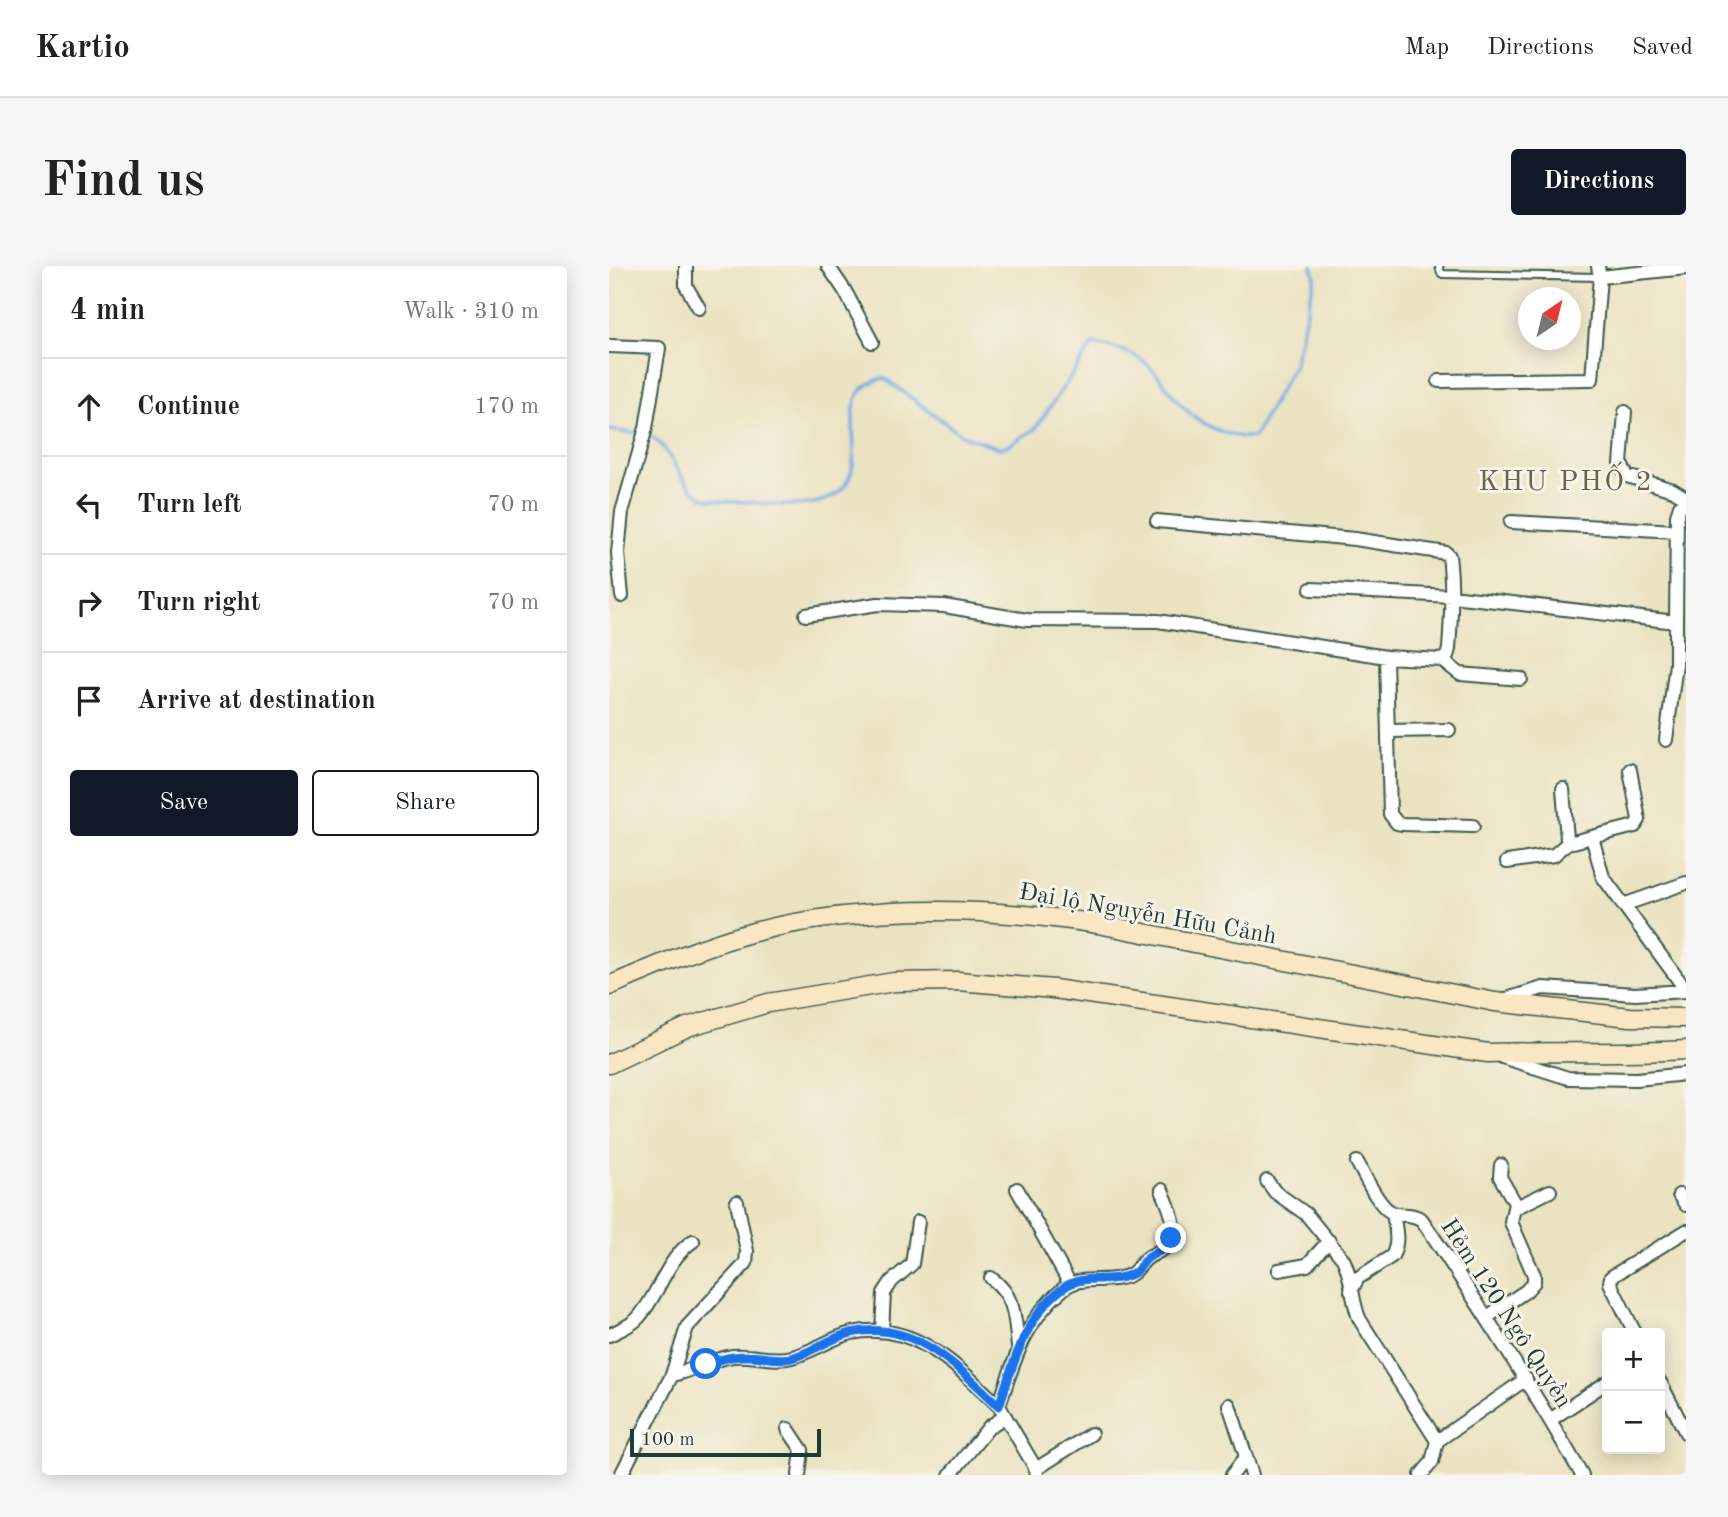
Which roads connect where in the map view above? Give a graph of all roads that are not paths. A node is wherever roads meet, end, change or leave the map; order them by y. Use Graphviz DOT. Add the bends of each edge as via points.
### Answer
graph roads {
  1 [pos="686,266"];
  2 [pos="828,266"];
  3 [pos="1439,266"];
  4 [pos="1686,268"];
  5 [pos="1599,272"];
  6 [pos="699,308"];
  7 [pos="872,342"];
  8 [pos="609,346"];
  9 [pos="1439,381"];
  10 [pos="1625,412"];
  11 [pos="1686,500"];
  12 [pos="1157,521"];
  13 [pos="1511,522"];
  14 [pos="1676,531"];
  15 [pos="1311,589"];
  16 [pos="622,596"];
  17 [pos="1452,596"];
  18 [pos="806,615"];
  19 [pos="1676,622"];
  20 [pos="1386,657"];
  21 [pos="1443,660"];
  22 [pos="1521,679"];
  23 [pos="1449,730"];
  24 [pos="1388,731"];
  25 [pos="1666,740"];
  26 [pos="1630,770"];
  27 [pos="1563,789"];
  28 [pos="1473,826"];
  29 [pos="1592,837"];
  30 [pos="1570,841"];
  31 [pos="1507,862"];
  32 [pos="1686,883"];
  33 [pos="1623,905"];
  34 [pos="609,986"];
  35 [pos="1686,991"];
  36 [pos="1495,1002"];
  37 [pos="1686,1018"];
  38 [pos="1686,1050"];
  39 [pos="1488,1053"];
  40 [pos="609,1064"];
  41 [pos="1686,1074"];
  42 [pos="1357,1162"];
  43 [pos="1501,1165"];
  44 [pos="1267,1181"];
  45 [pos="1017,1189"];
  46 [pos="1162,1190"];
  47 [pos="1550,1191"];
  48 [pos="737,1202"];
  49 [pos="1515,1208"];
  50 [pos="1393,1213"];
  51 [pos="918,1222"];
  52 [pos="1686,1231"];
  53 [pos="693,1241"];
  54 [pos="1329,1241"];
  55 [pos="1279,1270"];
  56 [pos="991,1278"];
  57 [pos="1070,1284"];
  58 [pos="1351,1291"];
  59 [pos="1487,1317"];
  60 [pos="1632,1328"];
  61 [pos="882,1331"];
  62 [pos="609,1335"];
  63 [pos="1019,1348"];
  64 [pos="672,1375"];
  65 [pos="1526,1379"];
  66 [pos="1602,1386"];
  67 [pos="1665,1391"];
  68 [pos="1229,1405"];
  69 [pos="1001,1412"];
  70 [pos="1551,1420"];
  71 [pos="788,1429"];
  72 [pos="1686,1433"];
  73 [pos="1091,1434"];
  74 [pos="1437,1441"];
  75 [pos="1246,1457"];
  76 [pos="1036,1472"];
  77 [pos="621,1475"];
  78 [pos="799,1475"];
  79 [pos="950,1475"];
  80 [pos="1232,1475"];
  81 [pos="1252,1475"];
  82 [pos="1421,1475"];
  83 [pos="1582,1475"];
  1 -- 6 [label="street" via="686,286"];
  2 -- 7 [label="street"];
  3 -- 5 [label="lane" via="1443,274"];
  4 -- 5 [label="street"];
  5 -- 9 [label="street" via="1592,379"];
  8 -- 16 [label="street" via="659,348 646,428 622,512 618,553"];
  10 -- 11 [label="street" via="1623,471 1634,480 1673,490"];
  11 -- 14 [label="street"];
  12 -- 17 [label="street" via="1439,551 1449,556"];
  13 -- 14 [label="street"];
  14 -- 19 [label="street"];
  15 -- 17 [label="street"];
  17 -- 19 [label="street"];
  17 -- 21 [label="street" via="1449,649"];
  18 -- 20 [label="street" via="878,604 944,606 1027,620 1158,621"];
  19 -- 25 [label="street" via="1676,664"];
  20 -- 21 [label="street"];
  20 -- 24 [label="street"];
  21 -- 22 [label="street" via="1459,674"];
  23 -- 24 [label="street"];
  24 -- 28 [label="street" via="1392,819 1403,824"];
  26 -- 29 [label="street" via="1639,820 1635,826"];
  27 -- 30 [label="street"];
  29 -- 30 [label="street"];
  29 -- 33 [label="street" via="1603,877"];
  30 -- 31 [label="street" via="1554,855"];
  32 -- 33 [label="street"];
  33 -- 35 [label="street"];
  34 -- 36 [label="main road, Đại lộ Nguyễn Hữu Cảnh" via="752,933 809,920 982,911 1098,924"];
  35 -- 36 [label="street" via="1635,994 1543,988"];
  36 -- 37 [label="main road, Đại lộ Nguyễn Hữu Cảnh" via="1630,1017"];
  38 -- 39 [label="main road"];
  39 -- 40 [label="main road" via="1054,989 958,981 894,982 768,1003 687,1027"];
  39 -- 41 [label="street" via="1568,1078"];
  42 -- 50 [label="street"];
  43 -- 49 [label="street" via="1500,1177"];
  44 -- 54 [label="street"];
  45 -- 57 [label="street"];
  46 -- 57 [label="street" via="1174,1219 1167,1247 1146,1258 1137,1272 1119,1279"];
  47 -- 49 [label="street"];
  48 -- 64 [label="street" via="746,1263 687,1327"];
  49 -- 59 [label="street" via="1511,1222 1534,1282"];
  50 -- 58 [label="street" via="1395,1250 1358,1278"];
  50 -- 59 [label="street, Hẻm 120 Ngô Quyền" via="1410,1213 1422,1220"];
  51 -- 61 [label="street" via="912,1264 884,1293"];
  52 -- 60 [label="street" via="1611,1277 1609,1283"];
  53 -- 62 [label="street" via="676,1258 637,1320"];
  54 -- 55 [label="street" via="1307,1265"];
  54 -- 58 [label="street" via="1347,1265"];
  56 -- 63 [label="street" via="1013,1306"];
  57 -- 63 [label="street" via="1035,1316"];
  58 -- 74 [label="street" via="1360,1320"];
  59 -- 65 [label="street, Hẻm 120 Ngô Quyền"];
  61 -- 64 [label="street" via="828,1340 795,1357 731,1357"];
  61 -- 69 [label="street" via="925,1344 952,1363"];
  63 -- 69 [label="street"];
  64 -- 77 [label="street"];
  65 -- 70 [label="street, Hẻm 120 Ngô Quyền"];
  65 -- 74 [label="street"];
  66 -- 70 [label="street"];
  67 -- 72 [label="street"];
  68 -- 75 [label="street"];
  69 -- 76 [label="street"];
  69 -- 79 [label="street"];
  70 -- 83 [label="street, Hẻm 120 Ngô Quyền"];
  71 -- 78 [label="street" via="802,1450"];
  73 -- 76 [label="street"];
  74 -- 82 [label="street" via="1432,1462"];
  75 -- 80 [label="street"];
  75 -- 81 [label="street"];
}
